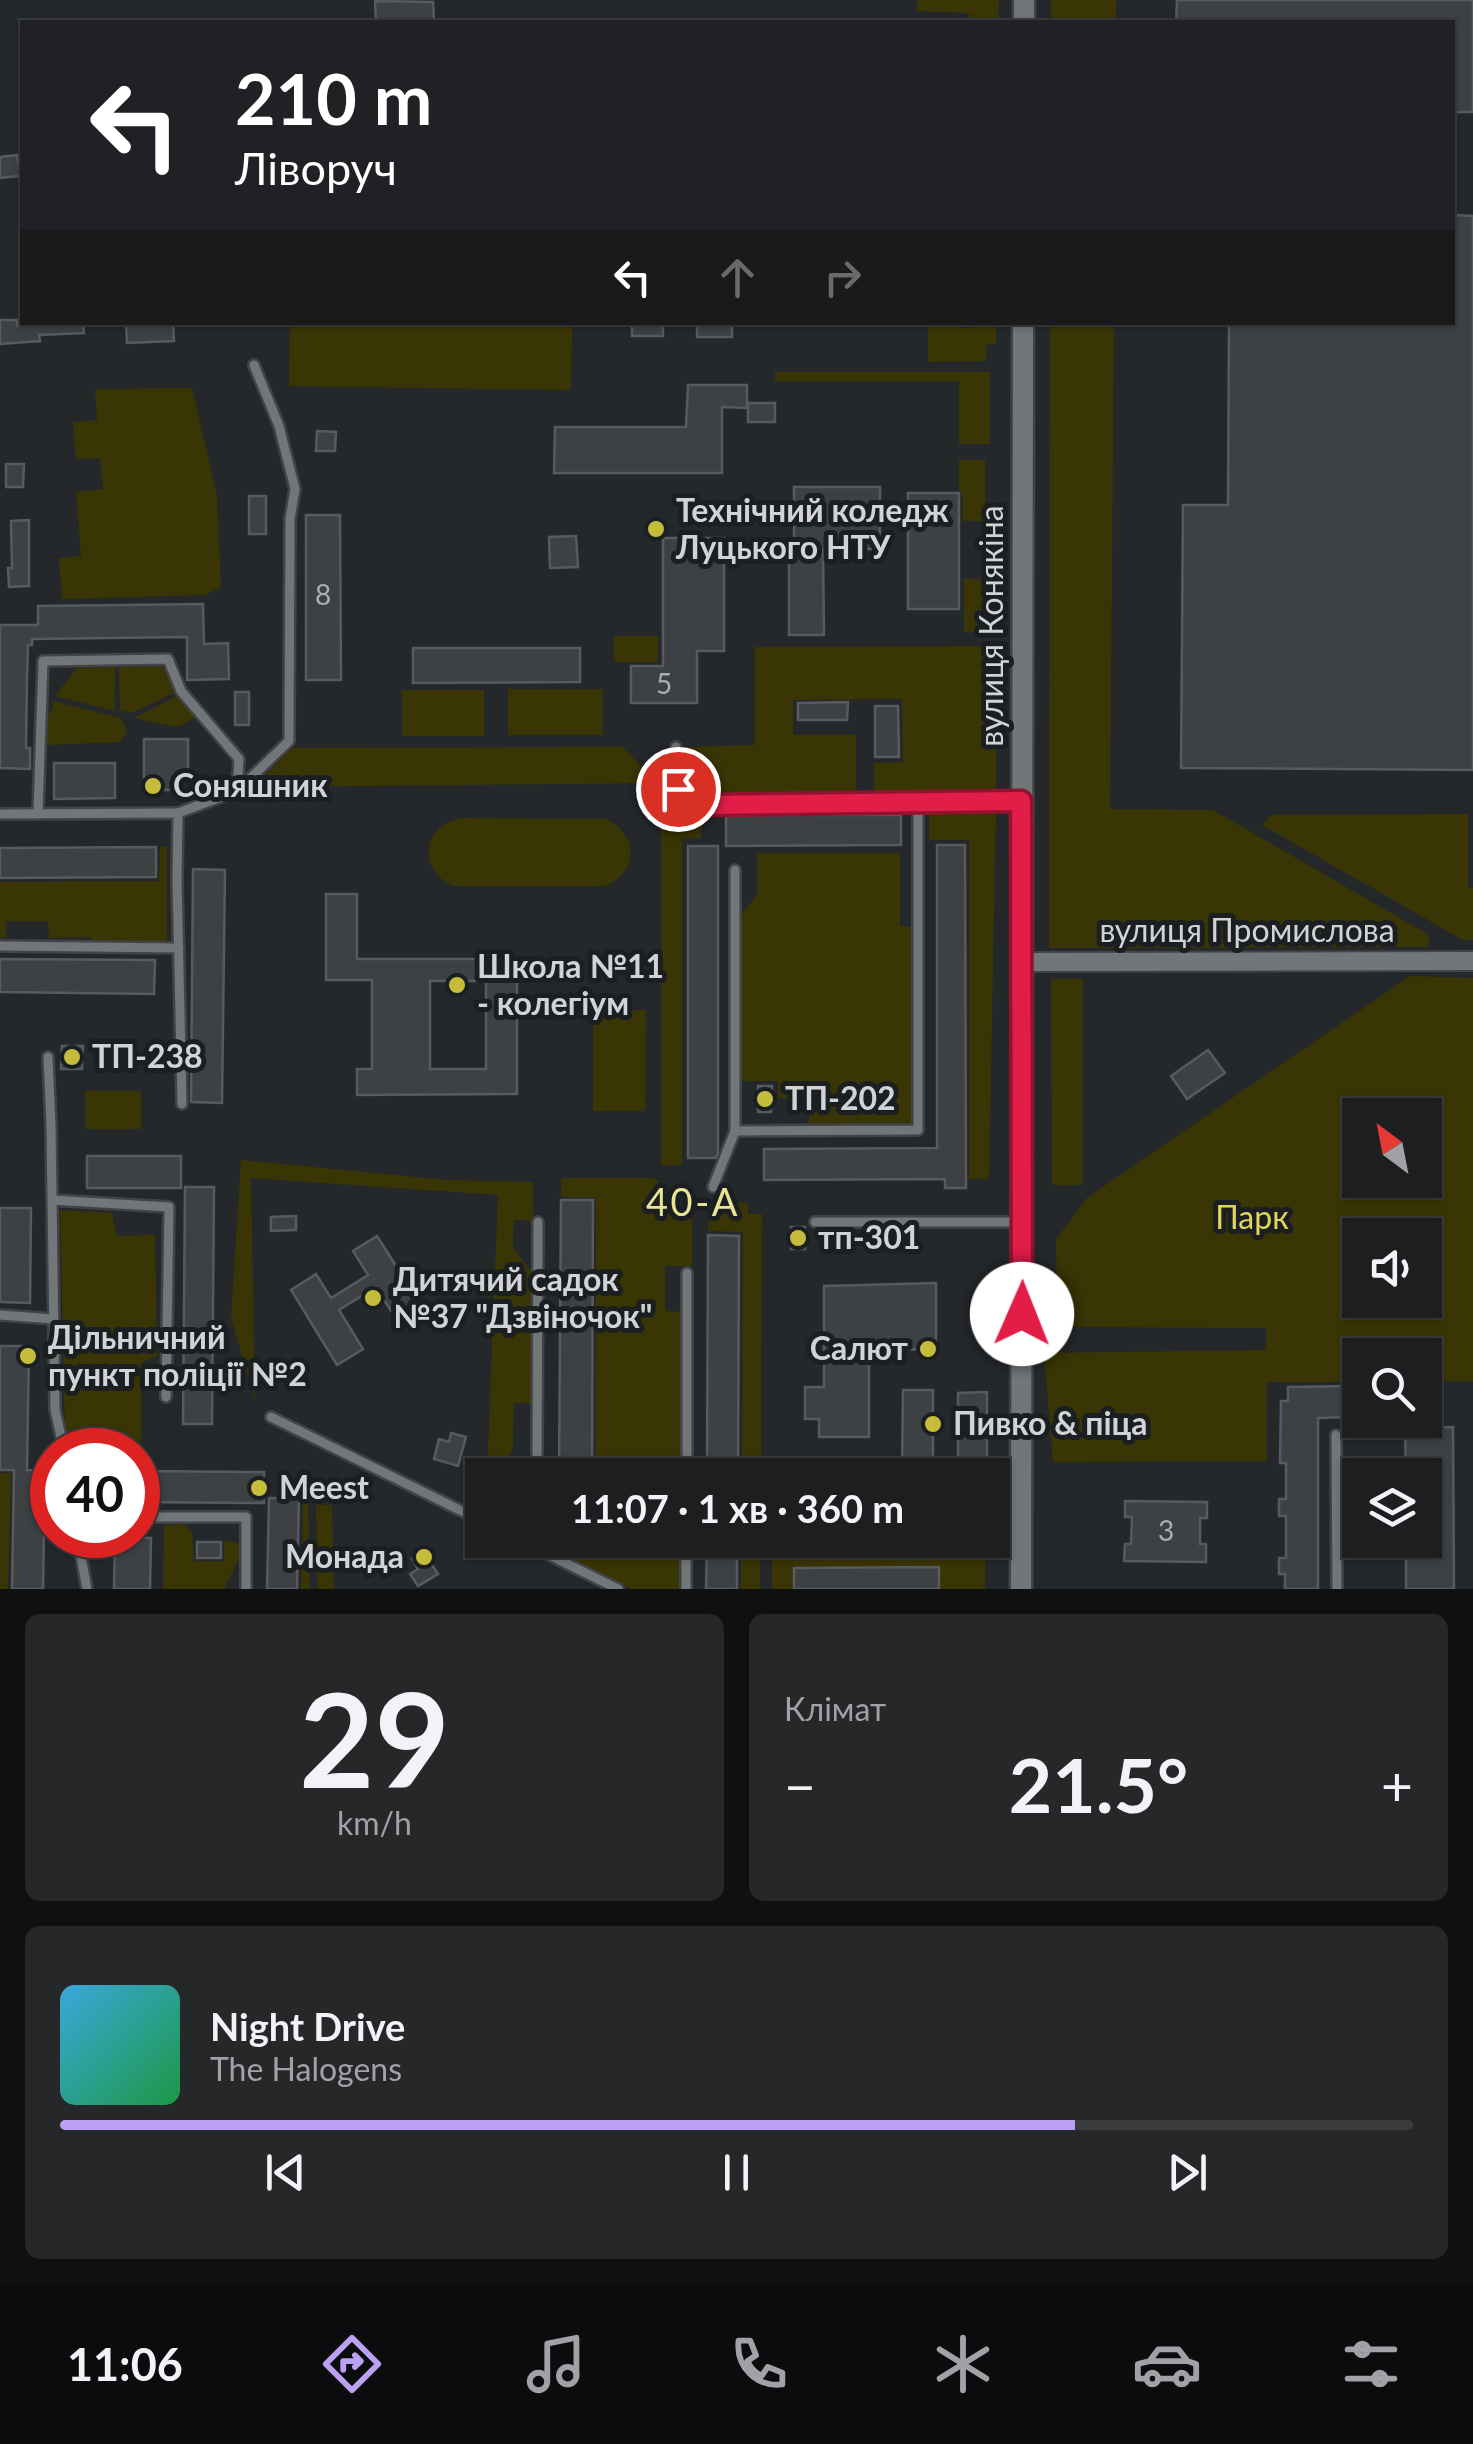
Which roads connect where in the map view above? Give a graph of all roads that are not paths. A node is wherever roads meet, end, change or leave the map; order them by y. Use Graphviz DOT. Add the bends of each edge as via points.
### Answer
graph roads {
  1 [pos="1023,325"];
  2 [pos="254,365"];
  3 [pos="676,747"];
  4 [pos="237,790"];
  5 [pos="1021,801"];
  6 [pos="918,802"];
  7 [pos="38,812"];
  8 [pos="178,813"];
  9 [pos="0,814"];
  10 [pos="735,870"];
  11 [pos="0,946"];
  12 [pos="179,948"];
  13 [pos="1473,961"];
  14 [pos="1020,962"];
  15 [pos="48,1057"];
  16 [pos="182,1104"];
  17 [pos="735,1131"];
  18 [pos="713,1186"];
  19 [pos="52,1200"];
  20 [pos="538,1222"];
  21 [pos="816,1222"];
  22 [pos="1022,1222"];
  23 [pos="687,1273"];
  24 [pos="0,1315"];
  25 [pos="54,1320"];
  26 [pos="166,1397"];
  27 [pos="272,1417"];
  28 [pos="59,1428"];
  29 [pos="1336,1436"];
  30 [pos="537,1458"];
  31 [pos="686,1458"];
  32 [pos="465,1513"];
  33 [pos="160,1517"];
  34 [pos="81,1558"];
  35 [pos="561,1558"];
  36 [pos="686,1558"];
  37 [pos="87,1589"];
  38 [pos="246,1589"];
  39 [pos="618,1589"];
  40 [pos="686,1589"];
  41 [pos="1020,1589"];
  42 [pos="1337,1589"];
  1 -- 5 [label="street, вулиця Конякіна"];
  2 -- 4 [label="lane" via="294,488 289,741"];
  3 -- 6 [label="lane" via="678,789 698,805"];
  4 -- 7 [label="lane" via="239,759 181,691 168,660 43,661"];
  4 -- 8 [label="lane"];
  5 -- 6 [label="lane"];
  5 -- 14 [label="street, вулиця Конякіна"];
  6 -- 17 [label="lane" via="918,1130"];
  7 -- 8 [label="lane"];
  7 -- 9 [label="lane"];
  8 -- 12 [label="lane"];
  10 -- 17 [label="lane"];
  11 -- 12 [label="lane"];
  12 -- 16 [label="lane"];
  13 -- 14 [label="street, вулиця Промислова"];
  14 -- 22 [label="street, вулиця Конякіна"];
  15 -- 19 [label="lane"];
  17 -- 18 [label="lane"];
  19 -- 25 [label="lane"];
  19 -- 26 [label="lane" via="169,1207"];
  20 -- 30 [label="lane"];
  21 -- 22 [label="lane"];
  22 -- 41 [label="street, вулиця Конякіна"];
  23 -- 31 [label="lane"];
  24 -- 25 [label="lane"];
  25 -- 28 [label="lane"];
  27 -- 32 [label="lane"];
  29 -- 42 [label="lane"];
  33 -- 38 [label="lane" via="246,1517"];
  34 -- 37 [label="lane"];
  35 -- 39 [label="lane"];
  36 -- 40 [label="lane"];
}
